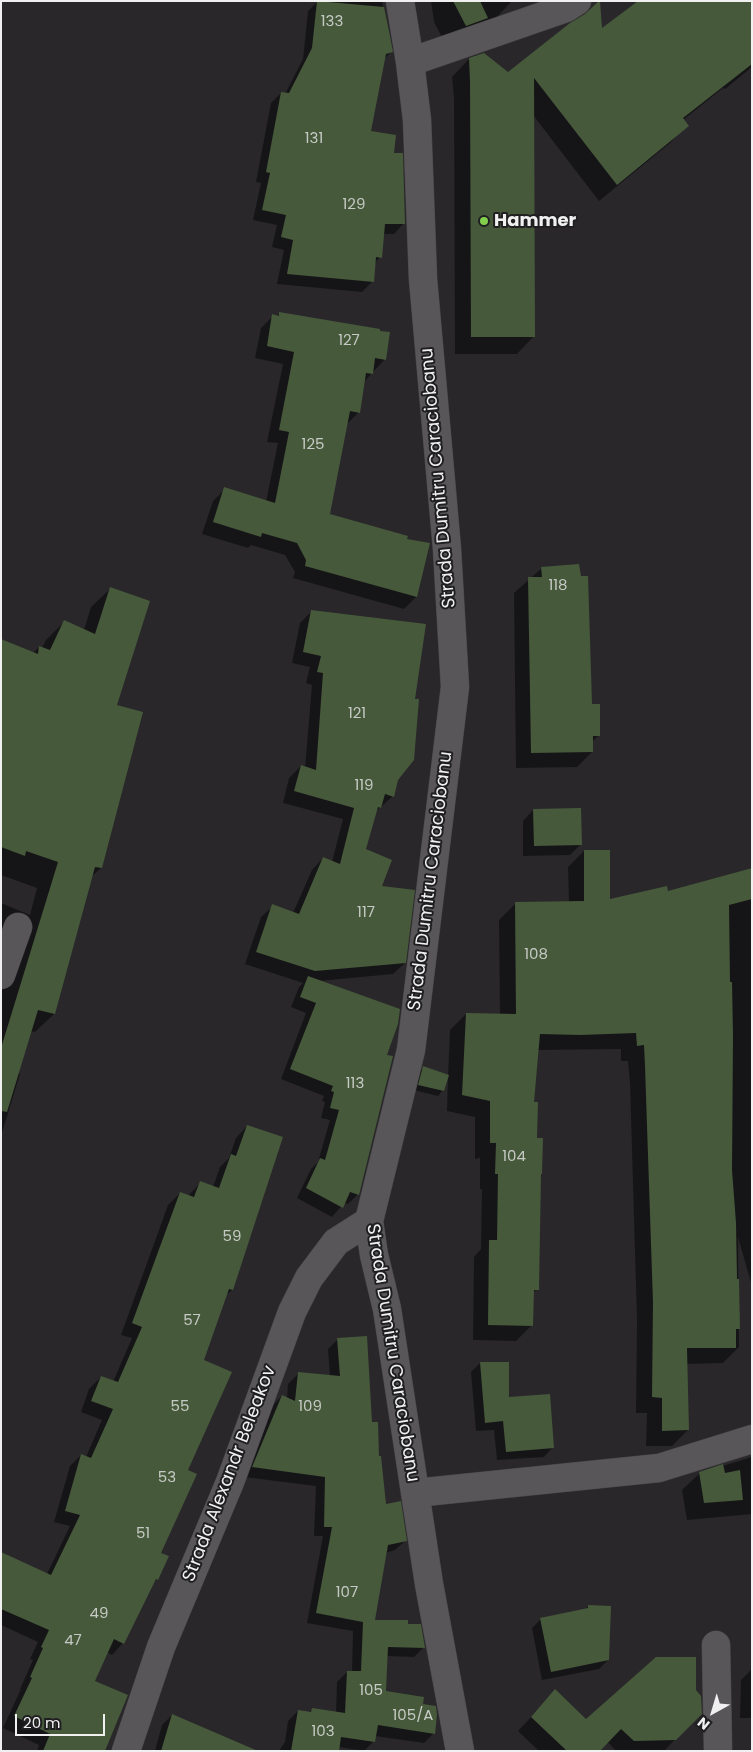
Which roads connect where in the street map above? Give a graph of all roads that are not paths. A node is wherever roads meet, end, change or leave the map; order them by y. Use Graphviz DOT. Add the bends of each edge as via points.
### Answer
graph roads {
  1 [pos="400,1"];
  2 [pos="577,1"];
  3 [pos="410,62"];
  4 [pos="18,927"];
  5 [pos="1,974"];
  6 [pos="369,1221"];
  7 [pos="752,1439"];
  8 [pos="415,1492"];
  9 [pos="716,1645"];
  10 [pos="126,1751"];
  11 [pos="460,1751"];
  12 [pos="718,1751"];
  1 -- 3 [label="street, Strada Dumitru Caraciobanu"];
  2 -- 3 [label="street" via="566,8"];
  3 -- 6 [label="street, Strada Dumitru Caraciobanu" via="417,120 424,279 455,686 411,1050"];
  4 -- 5 [label="street"];
  6 -- 8 [label="street, Strada Dumitru Caraciobanu" via="387,1309"];
  6 -- 10 [label="street, Strada Alexandr Beleakov" via="336,1242 309,1278 292,1312 230,1482 161,1648"];
  7 -- 8 [label="street" via="659,1468"];
  8 -- 11 [label="street, Strada Dumitru Caraciobanu" via="443,1668"];
  9 -- 12 [label="street"];
}
